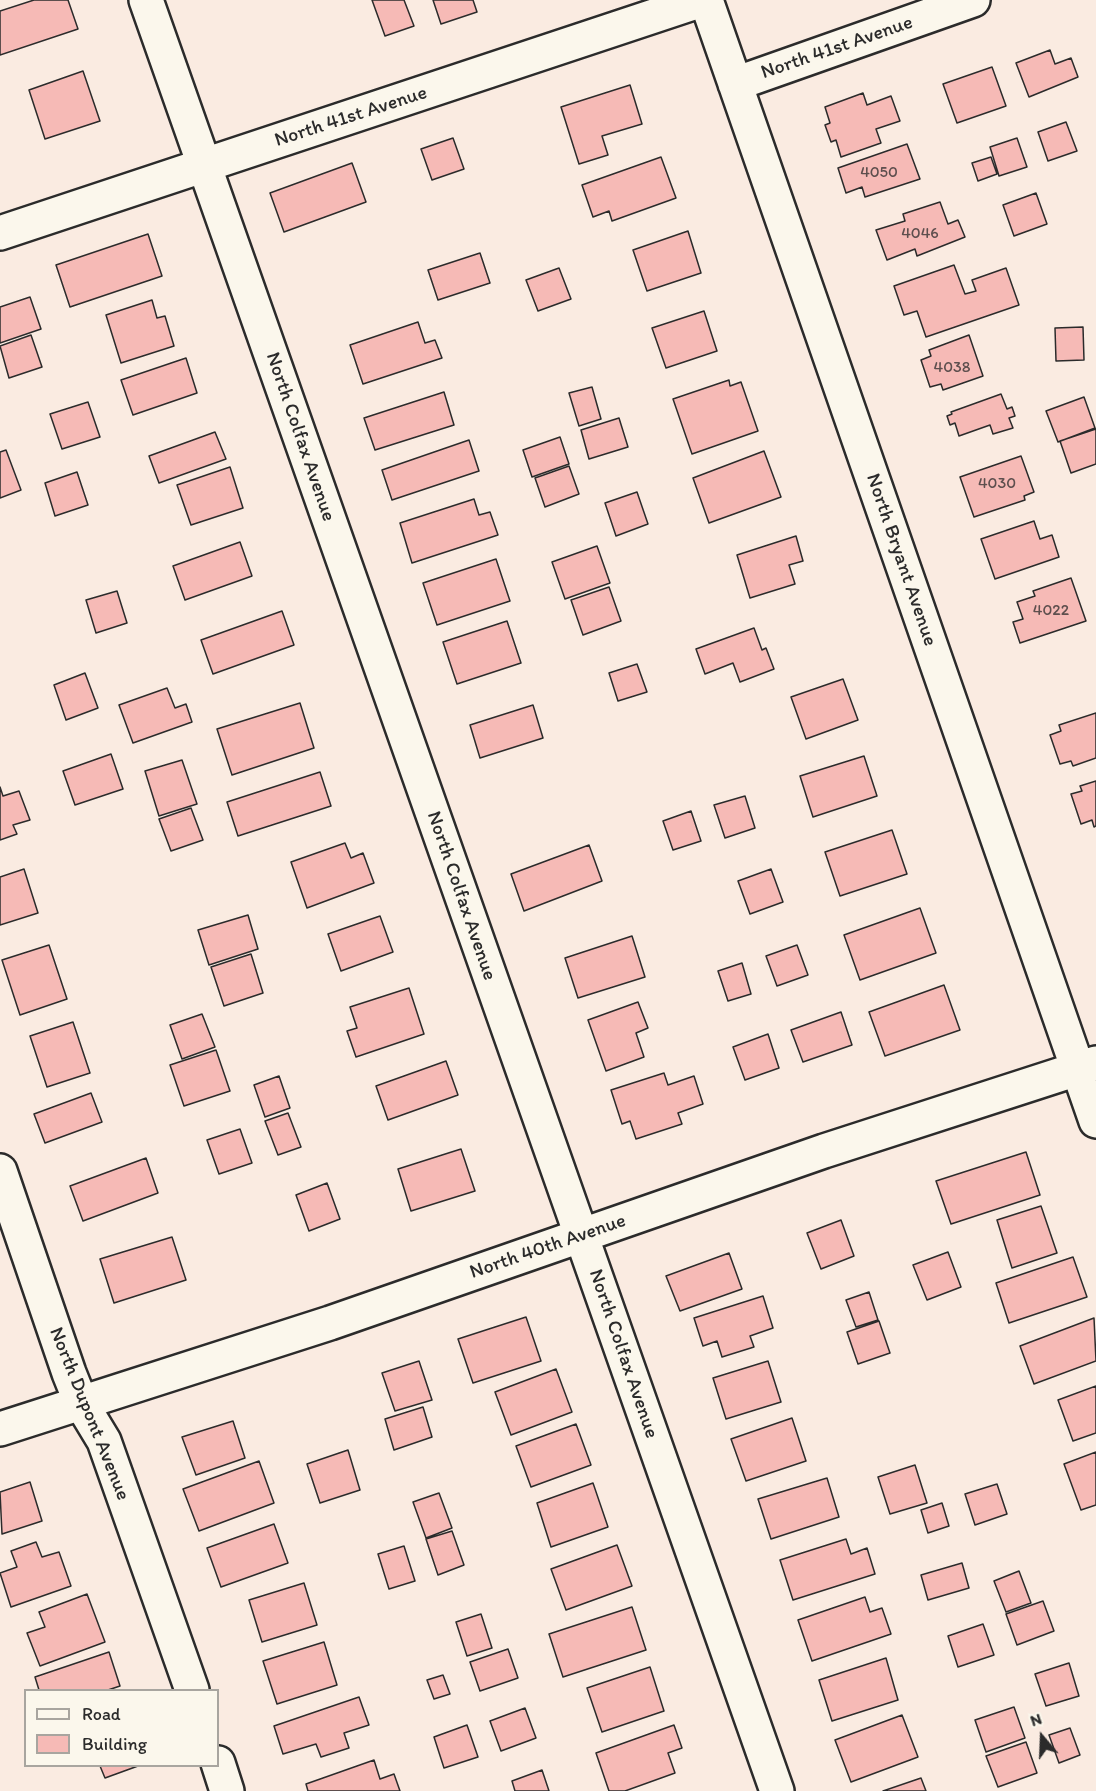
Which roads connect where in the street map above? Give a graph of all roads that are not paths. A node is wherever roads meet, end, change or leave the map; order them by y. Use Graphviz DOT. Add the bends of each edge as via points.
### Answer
graph roads {
  1 [pos="146,0"];
  2 [pos="704,0"];
  3 [pos="973,0"];
  4 [pos="735,84"];
  5 [pos="205,165"];
  6 [pos="0,233"];
  7 [pos="1087,1066"];
  8 [pos="1096,1121"];
  9 [pos="0,1171"];
  10 [pos="580,1236"];
  11 [pos="81,1403"];
  12 [pos="0,1429"];
  13 [pos="192,1689"];
  14 [pos="219,1766"];
  15 [pos="227,1791"];
  16 [pos="777,1791"];
  1 -- 5 [label="street, North Colfax Avenue"];
  2 -- 4 [label="street, North Bryant Avenue"];
  2 -- 5 [label="street, North 41st Avenue"];
  3 -- 4 [label="street, North 41st Avenue"];
  4 -- 7 [label="street, North Bryant Avenue"];
  5 -- 6 [label="street, North 41st Avenue"];
  5 -- 10 [label="street, North Colfax Avenue"];
  7 -- 8 [label="street, North Bryant Avenue"];
  7 -- 10 [label="street, North 40th Avenue" via="824,1151"];
  9 -- 11 [label="street, North Dupont Avenue"];
  10 -- 11 [label="street, North 40th Avenue" via="330,1323"];
  10 -- 16 [label="street, North Colfax Avenue"];
  11 -- 12 [label="street, North 40th Avenue"];
  11 -- 13 [label="street, North Dupont Avenue" via="104,1442"];
  14 -- 15 [label="street"];
}
